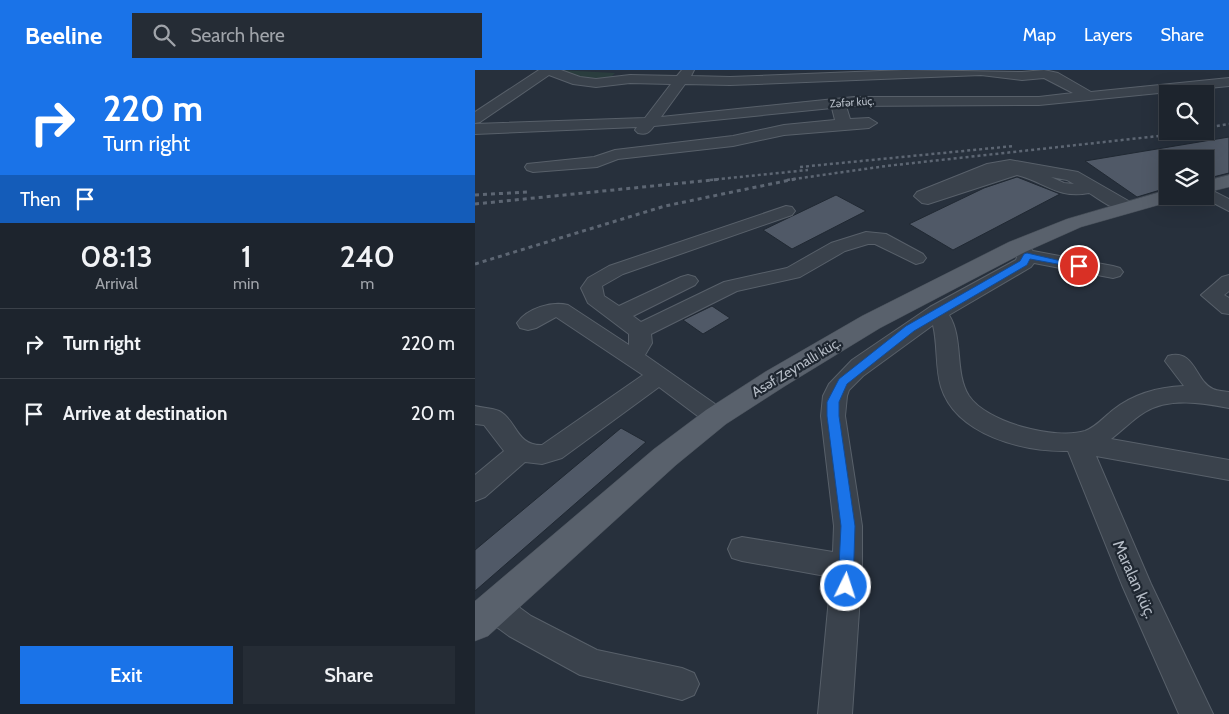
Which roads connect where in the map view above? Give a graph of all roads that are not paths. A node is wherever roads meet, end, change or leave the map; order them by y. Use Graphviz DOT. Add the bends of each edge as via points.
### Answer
graph roads {
  1 [pos="548,70"];
  2 [pos="609,70"];
  3 [pos="895,70"];
  4 [pos="1049,72"];
  5 [pos="684,76"];
  6 [pos="1229,82"];
  7 [pos="1121,93"];
  8 [pos="1088,96"];
  9 [pos="837,102"];
  10 [pos="1139,104"];
  11 [pos="475,119"];
  12 [pos="649,122"];
  13 [pos="869,123"];
  14 [pos="844,124"];
  15 [pos="475,129"];
  16 [pos="628,154"];
  17 [pos="533,167"];
  18 [pos="1229,181"];
  19 [pos="1214,185"];
  20 [pos="1091,187"];
  21 [pos="1214,197"];
  22 [pos="1159,199"];
  23 [pos="1229,206"];
  24 [pos="1127,207"];
  25 [pos="786,211"];
  26 [pos="1022,252"];
  27 [pos="916,258"];
  28 [pos="1113,272"];
  29 [pos="688,281"];
  30 [pos="1229,281"];
  31 [pos="1229,308"];
  32 [pos="937,312"];
  33 [pos="619,315"];
  34 [pos="528,323"];
  35 [pos="640,331"];
  36 [pos="633,357"];
  37 [pos="1176,361"];
  38 [pos="659,375"];
  39 [pos="1204,395"];
  40 [pos="1229,400"];
  41 [pos="475,415"];
  42 [pos="716,417"];
  43 [pos="1077,442"];
  44 [pos="521,451"];
  45 [pos="1229,470"];
  46 [pos="475,490"];
  47 [pos="742,549"];
  48 [pos="847,567"];
  49 [pos="485,615"];
  50 [pos="682,684"];
  51 [pos="835,714"];
  52 [pos="1196,714"];
  1 -- 5 [label="street" via="585,82 603,83"];
  1 -- 11 [label="street"];
  2 -- 5 [label="street"];
  3 -- 5 [label="street"];
  4 -- 5 [label="street" via="1022,76 981,71"];
  4 -- 8 [label="street"];
  5 -- 12 [label="street"];
  6 -- 7 [label="street, Zəfər küç."];
  7 -- 8 [label="street, Zəfər küç."];
  7 -- 10 [label="street"];
  8 -- 9 [label="street, Zəfər küç." via="1014,102"];
  9 -- 12 [label="street, Zəfər küç."];
  9 -- 14 [label="street"];
  12 -- 15 [label="street, Zəfər küç."];
  12 -- 16 [label="street" via="630,145"];
  13 -- 14 [label="street"];
  14 -- 16 [label="street"];
  16 -- 17 [label="street" via="597,162"];
  18 -- 19 [label="main road"];
  20 -- 20 [label="street" via="1067,174 1010,165 993,168 923,196 928,199 1016,170 1062,189"];
  20 -- 24 [label="street"];
  21 -- 23 [label="street"];
  22 -- 24 [label="main road, Asəf Zeynallı küç."];
  24 -- 26 [label="main road, Asəf Zeynallı küç." via="1074,222"];
  25 -- 33 [label="street" via="616,270 595,282 591,288 595,299"];
  26 -- 28 [label="street"];
  26 -- 32 [label="street" via="1024,263"];
  26 -- 42 [label="main road, Asəf Zeynallı küç." via="871,322"];
  27 -- 35 [label="street" via="879,238 866,238 839,247 793,272 731,286"];
  29 -- 33 [label="street"];
  30 -- 31 [label="street" via="1211,295"];
  32 -- 43 [label="street" via="946,326 948,369 956,394 967,410 1002,429 1037,438"];
  32 -- 48 [label="street" via="865,362 836,392 833,416 848,526"];
  33 -- 35 [label="street"];
  34 -- 36 [label="street" via="551,310 561,310"];
  35 -- 36 [label="street" via="641,344"];
  36 -- 38 [label="street"];
  37 -- 39 [label="street"];
  38 -- 42 [label="street"];
  38 -- 44 [label="street" via="553,451 540,456 529,456"];
  39 -- 40 [label="street"];
  39 -- 43 [label="street" via="1185,394 1149,400 1127,411 1094,438"];
  41 -- 44 [label="street" via="492,418"];
  42 -- 49 [label="main road, Asəf Zeynallı küç."];
  43 -- 45 [label="street"];
  43 -- 52 [label="street, Maralan küç."];
  44 -- 46 [label="street"];
  47 -- 48 [label="street"];
  48 -- 51 [label="street"];
  49 -- 50 [label="street" via="520,626 592,664"];
}
